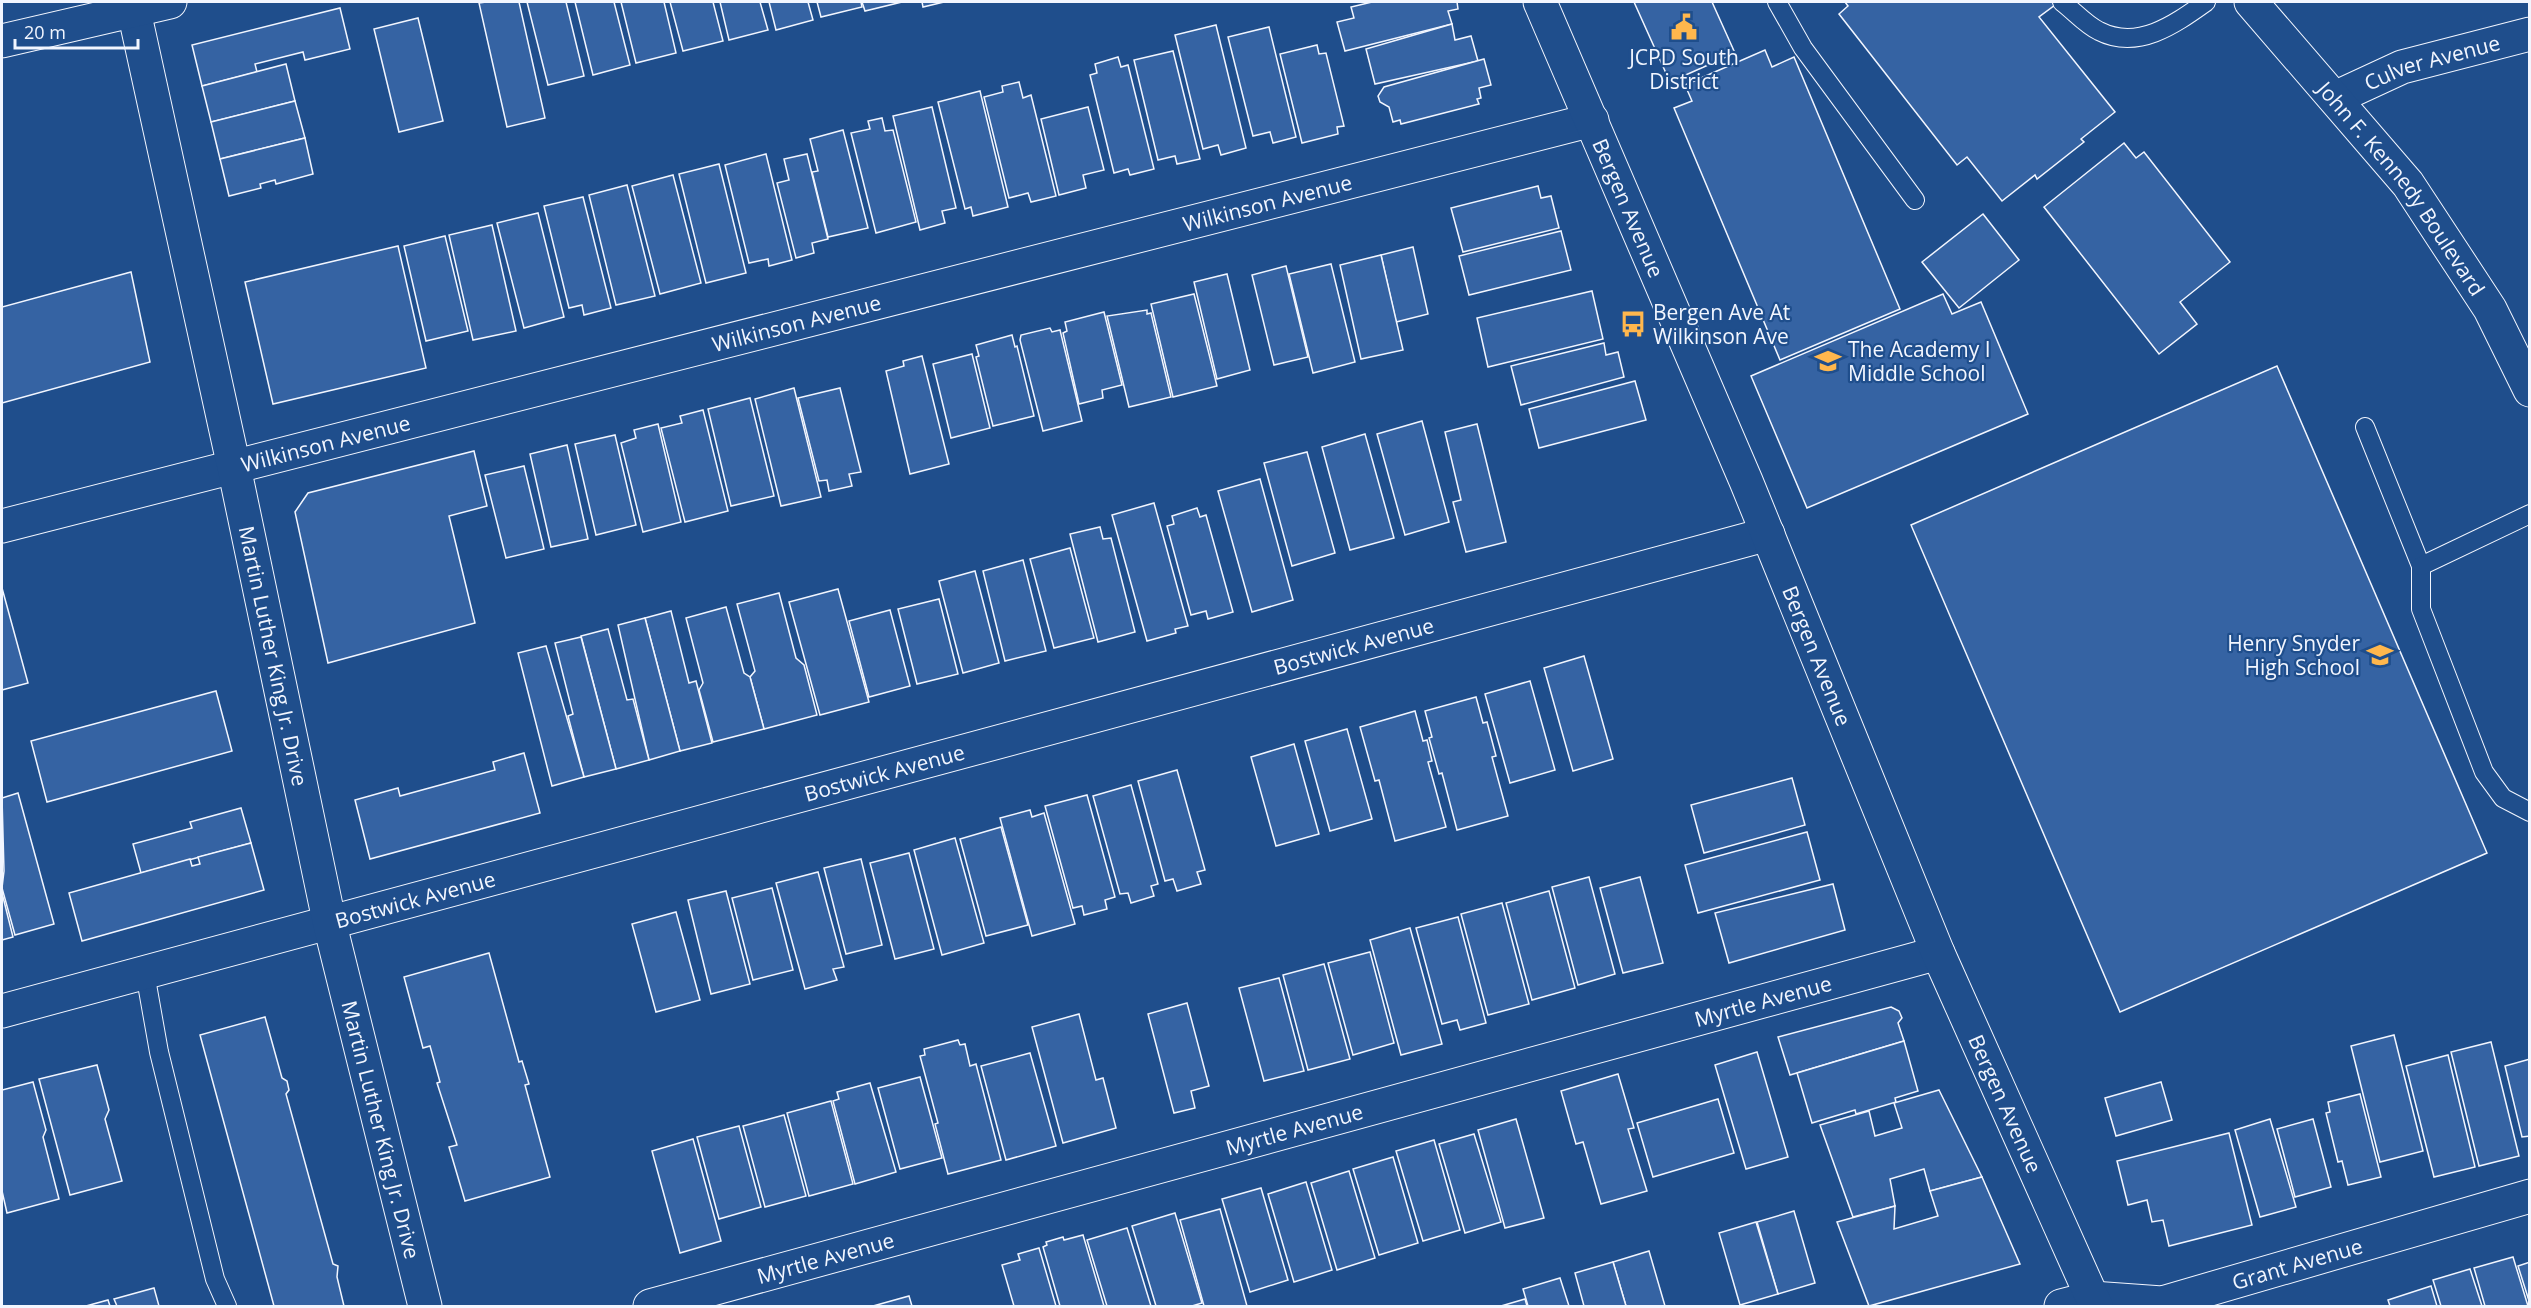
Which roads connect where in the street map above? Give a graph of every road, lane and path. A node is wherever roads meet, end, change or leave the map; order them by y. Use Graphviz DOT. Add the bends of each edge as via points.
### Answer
graph roads {
  1 [pos="170,2"];
  2 [pos="1540,2"];
  3 [pos="1777,2"];
  4 [pos="2062,2"];
  5 [pos="2206,2"];
  6 [pos="2251,2"];
  7 [pos="133,6"];
  8 [pos="2529,34"];
  9 [pos="2,41"];
  10 [pos="2336,98"];
  11 [pos="1592,120"];
  12 [pos="1915,200"];
  13 [pos="2529,390"];
  14 [pos="2364,427"];
  15 [pos="234,467"];
  16 [pos="2529,514"];
  17 [pos="2,526"];
  18 [pos="1768,534"];
  19 [pos="2421,566"];
  20 [pos="2529,812"];
  21 [pos="330,925"];
  22 [pos="1938,953"];
  23 [pos="145,973"];
  24 [pos="2,1011"];
  25 [pos="2529,1196"];
  26 [pos="2083,1304"];
  27 [pos="227,1306"];
  28 [pos="425,1306"];
  29 [pos="650,1306"];
  1 -- 7 [label="street"];
  2 -- 11 [label="street, Bergen Avenue"];
  3 -- 12 [label="lane" via="1803,48"];
  4 -- 5 [label="lane" via="2097,31 2120,40 2149,36"];
  6 -- 10 [label="street, John F. Kennedy Boulevard"];
  7 -- 9 [label="street"];
  7 -- 15 [label="street, Martin Luther King Jr. Drive"];
  8 -- 10 [label="street, Culver Avenue" via="2402,67"];
  10 -- 13 [label="street, John F. Kennedy Boulevard" via="2414,194 2490,309"];
  11 -- 15 [label="street, Wilkinson Avenue"];
  11 -- 18 [label="street, Bergen Avenue"];
  14 -- 19 [label="lane"];
  15 -- 17 [label="street, Wilkinson Avenue"];
  15 -- 21 [label="street, Martin Luther King Jr. Drive"];
  16 -- 19 [label="lane"];
  18 -- 21 [label="street, Bostwick Avenue"];
  18 -- 22 [label="street, Bergen Avenue"];
  19 -- 20 [label="lane" via="2421,609 2484,772 2503,798"];
  21 -- 23 [label="street, Bostwick Avenue"];
  21 -- 28 [label="street, Martin Luther King Jr. Drive"];
  22 -- 26 [label="street, Bergen Avenue"];
  22 -- 29 [label="street, Myrtle Avenue"];
  23 -- 24 [label="street, Bostwick Avenue"];
  23 -- 27 [label="lane" via="159,1052 215,1278"];
  25 -- 26 [label="street, Grant Avenue" via="2162,1303"];
}
